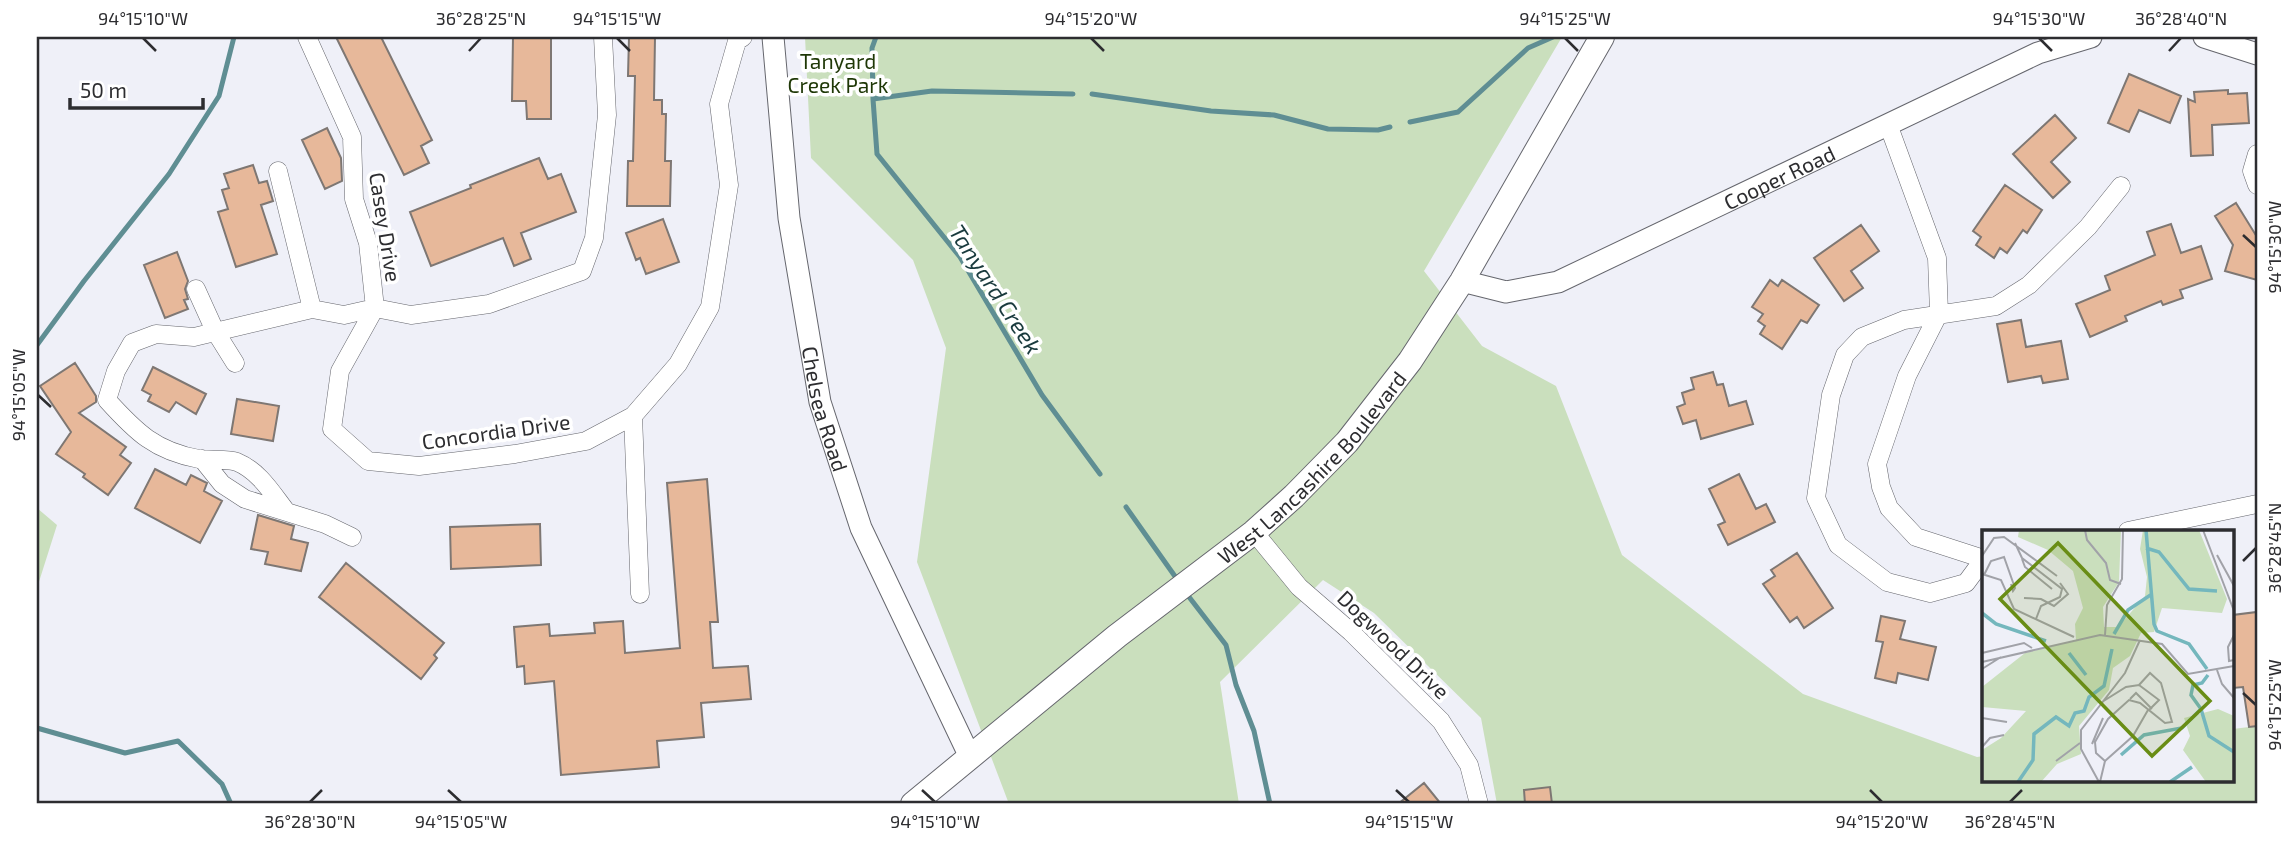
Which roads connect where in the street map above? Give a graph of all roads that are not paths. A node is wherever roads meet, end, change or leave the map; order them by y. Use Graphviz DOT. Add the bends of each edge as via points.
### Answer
graph roads {
  1 [pos="307,37"];
  2 [pos="603,37"];
  3 [pos="743,37"];
  4 [pos="773,37"];
  5 [pos="1602,37"];
  6 [pos="2091,37"];
  7 [pos="2204,37"];
  8 [pos="2257,54"];
  9 [pos="1888,124"];
  10 [pos="2257,154"];
  11 [pos="278,171"];
  12 [pos="2121,186"];
  13 [pos="2257,186"];
  14 [pos="1462,281"];
  15 [pos="196,289"];
  16 [pos="375,308"];
  17 [pos="313,309"];
  18 [pos="1939,313"];
  19 [pos="215,331"];
  20 [pos="235,362"];
  21 [pos="632,416"];
  22 [pos="202,459"];
  23 [pos="2257,503"];
  24 [pos="286,511"];
  25 [pos="2133,530"];
  26 [pos="352,537"];
  27 [pos="1244,539"];
  28 [pos="1982,558"];
  29 [pos="1982,562"];
  30 [pos="639,594"];
  31 [pos="970,757"];
  32 [pos="913,804"];
  33 [pos="1479,804"];
  1 -- 16 [label="street, Casey Drive" via="352,137 354,198 368,243"];
  2 -- 16 [label="street" via="607,115 594,238 582,271 489,304 411,315"];
  3 -- 21 [label="street, Concordia Drive" via="737,41 719,104 729,185 710,307 678,365"];
  4 -- 31 [label="street, Chelsea Road" via="789,218 820,402 861,528"];
  5 -- 14 [label="main road, West Lancashire Boulevard"];
  6 -- 9 [label="street, Cooper Road" via="2038,53"];
  7 -- 8 [label="street"];
  9 -- 14 [label="street, Cooper Road" via="1558,282 1506,292"];
  9 -- 18 [label="street" via="1937,258"];
  10 -- 13 [label="street" via="2252,171"];
  11 -- 17 [label="street"];
  12 -- 18 [label="street" via="2088,227 2029,285 1996,306"];
  14 -- 27 [label="main road, West Lancashire Boulevard" via="1410,361 1347,442"];
  15 -- 19 [label="street"];
  16 -- 17 [label="street" via="344,315"];
  16 -- 21 [label="street, Concordia Drive" via="340,371 332,429 368,461 419,466 515,454 586,440"];
  17 -- 19 [label="street"];
  18 -- 28 [label="street" via="1908,376 1877,464 1881,487 1889,508 1916,537"];
  18 -- 29 [label="street" via="1904,320 1862,337 1845,355 1830,395 1816,498 1838,544 1887,582 1930,593 1966,583"];
  19 -- 20 [label="street"];
  19 -- 22 [label="street" via="194,337 156,334 132,343 107,400 133,429 169,452"];
  21 -- 30 [label="street"];
  22 -- 24 [label="street" via="222,484 245,499"];
  22 -- 24 [label="street" via="235,461 257,475"];
  23 -- 25 [label="street"];
  24 -- 26 [label="street"];
  27 -- 31 [label="main road, West Lancashire Boulevard"];
  27 -- 33 [label="street, Dogwood Drive" via="1351,632 1441,721 1469,765"];
  31 -- 32 [label="main road, West Lancashire Boulevard"];
}
